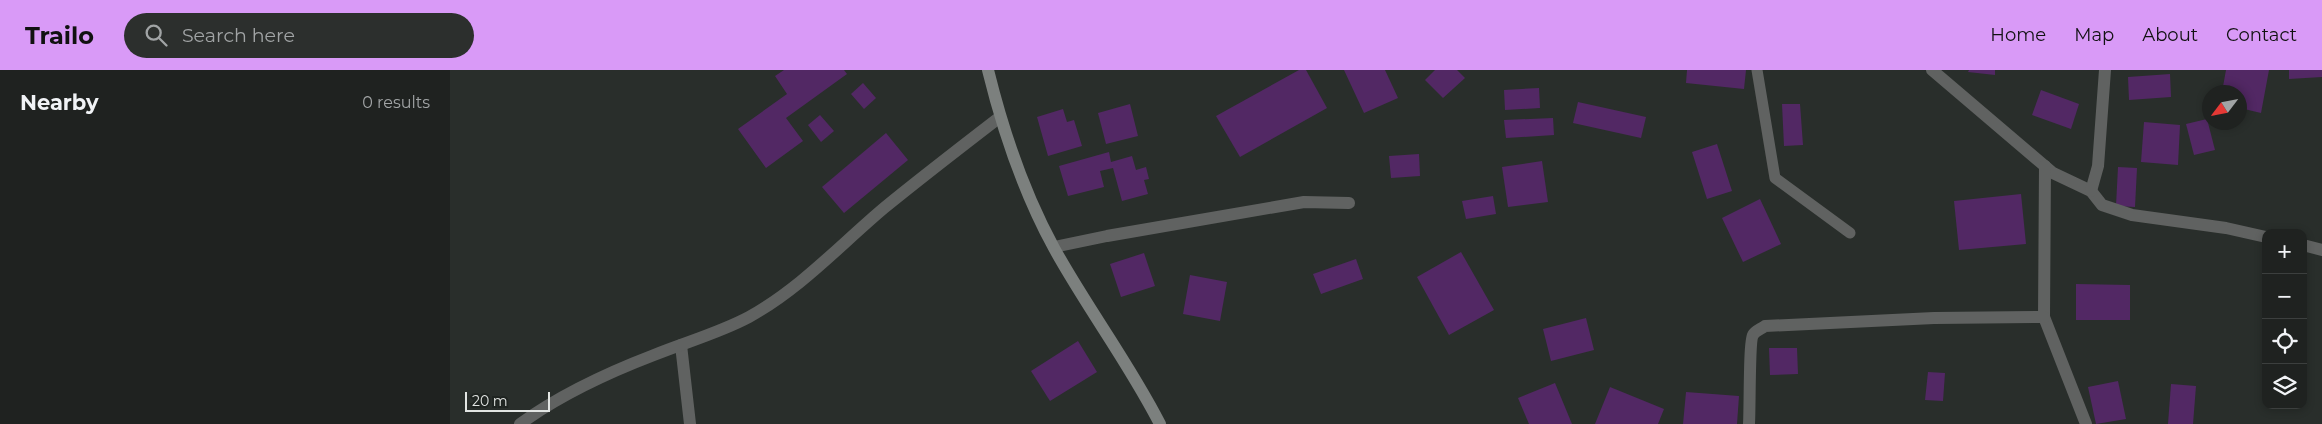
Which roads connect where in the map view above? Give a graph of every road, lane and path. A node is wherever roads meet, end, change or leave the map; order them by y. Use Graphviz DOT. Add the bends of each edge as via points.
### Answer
graph roads {
  1 [pos="988,70"];
  2 [pos="1757,70"];
  3 [pos="1932,70"];
  4 [pos="2105,70"];
  5 [pos="1000,116"];
  6 [pos="2045,166"];
  7 [pos="2090,191"];
  8 [pos="1349,203"];
  9 [pos="1850,233"];
  10 [pos="2262,236"];
  11 [pos="1054,247"];
  12 [pos="2307,247"];
  13 [pos="2322,250"];
  14 [pos="2044,317"];
  15 [pos="681,345"];
  16 [pos="520,424"];
  17 [pos="690,424"];
  18 [pos="1160,424"];
  19 [pos="1750,424"];
  20 [pos="2086,424"];
  1 -- 5 [label="street"];
  2 -- 9 [label="lane" via="1775,178"];
  3 -- 6 [label="street"];
  4 -- 7 [label="street" via="2098,166"];
  5 -- 11 [label="street" via="1025,184"];
  5 -- 15 [label="street" via="883,209 790,292 749,317"];
  6 -- 7 [label="street" via="2071,184"];
  6 -- 14 [label="street"];
  7 -- 10 [label="street" via="2102,205 2132,215"];
  8 -- 11 [label="street" via="1304,202"];
  11 -- 18 [label="street"];
  12 -- 13 [label="street"];
  14 -- 19 [label="street" via="1934,318 1766,326 1753,335 1750,344"];
  14 -- 20 [label="street"];
  15 -- 16 [label="street" via="588,383"];
  15 -- 17 [label="street"];
}
